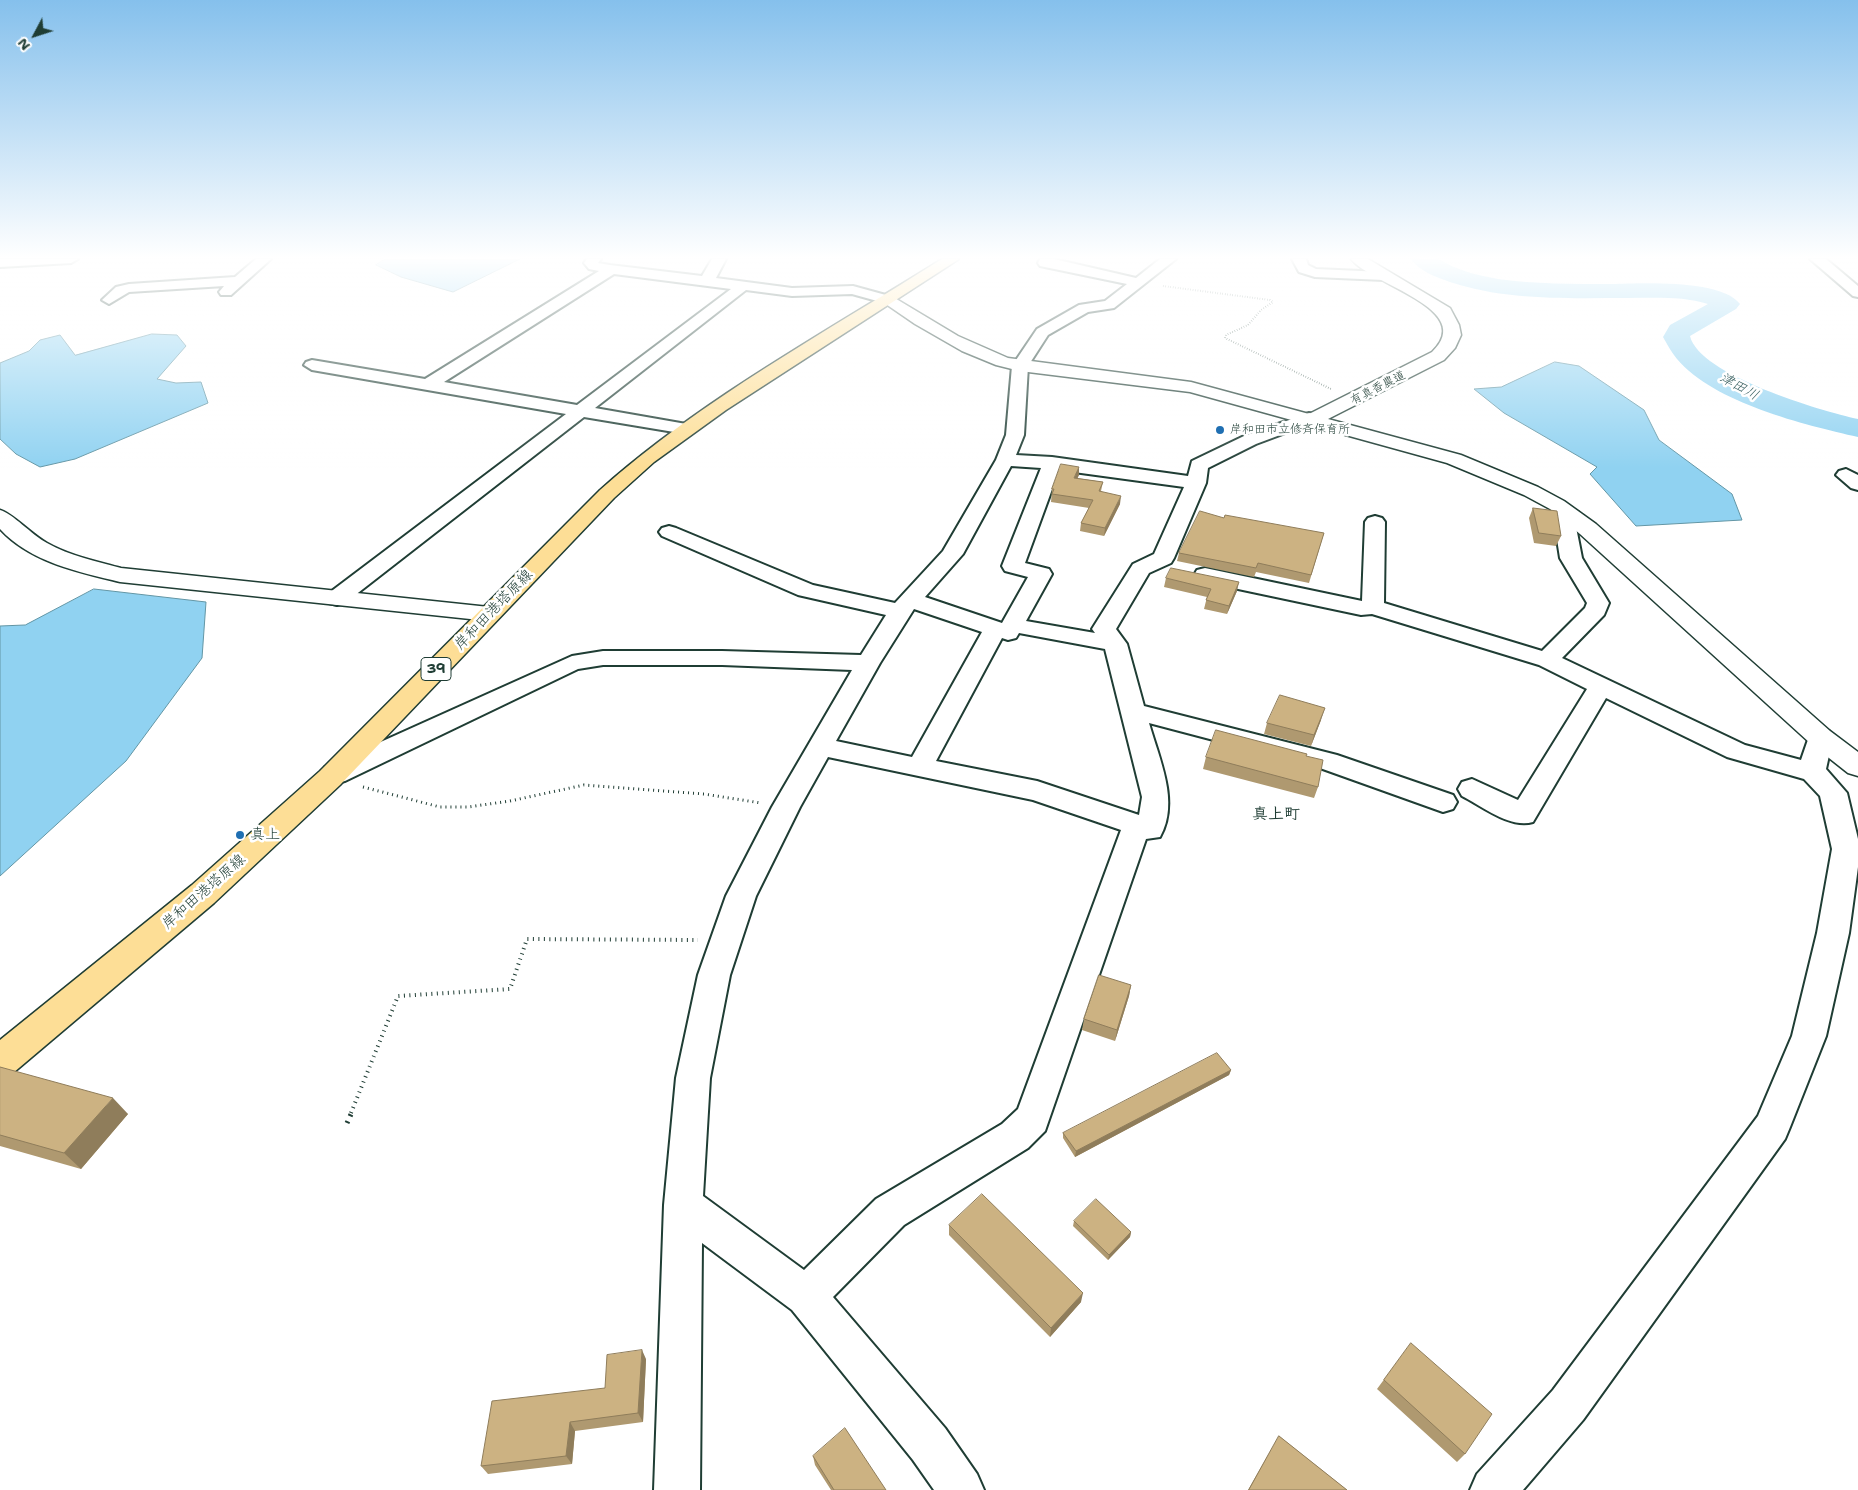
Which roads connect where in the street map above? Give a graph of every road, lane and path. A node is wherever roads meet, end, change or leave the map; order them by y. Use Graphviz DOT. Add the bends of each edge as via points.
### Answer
graph roads {
  1 [pos="518,329"];
  2 [pos="686,329"];
  3 [pos="844,329"];
  4 [pos="934,329"];
  5 [pos="1048,329"];
  6 [pos="1240,329"];
  7 [pos="1453,329"];
  8 [pos="312,365"];
  9 [pos="1020,366"];
  10 [pos="428,385"];
  11 [pos="1354,400"];
  12 [pos="577,411"];
  13 [pos="1311,419"];
  14 [pos="686,430"];
  15 [pos="1005,460"];
  16 [pos="1052,463"];
  17 [pos="1196,483"];
  18 [pos="0,516"];
  19 [pos="1571,516"];
  20 [pos="1375,522"];
  21 [pos="669,532"];
  22 [pos="1152,564"];
  23 [pos="337,598"];
  24 [pos="905,605"];
  25 [pos="1373,607"];
  26 [pos="489,614"];
  27 [pos="1004,627"];
  28 [pos="1115,644"];
  29 [pos="1547,660"];
  30 [pos="868,663"];
  31 [pos="1601,686"];
  32 [pos="1133,711"];
  33 [pos="1820,737"];
  34 [pos="820,747"];
  35 [pos="1858,766"];
  36 [pos="920,767"];
  37 [pos="1812,771"];
  38 [pos="332,776"];
  39 [pos="1472,788"];
  40 [pos="1442,802"];
  41 [pos="786,807"];
  42 [pos="1136,827"];
  43 [pos="726,940"];
  44 [pos="0,1062"];
  45 [pos="347,1124"];
  46 [pos="683,1205"];
  47 [pos="806,1296"];
  48 [pos="677,1490"];
  49 [pos="961,1490"];
  50 [pos="1494,1490"];
  1 -- 10 [label="street"];
  2 -- 12 [label="street"];
  3 -- 14 [label="main road, 岸和田港塔原線 / 39"];
  4 -- 9 [label="street" via="971,351"];
  5 -- 9 [label="street" via="1042,332"];
  6 -- 11 [label="path" via="1225,338"];
  7 -- 11 [label="street, 有真香農道" via="1450,345 1438,356"];
  8 -- 10 [label="street"];
  9 -- 13 [label="street" via="1191,387"];
  9 -- 15 [label="street" via="1016,435"];
  10 -- 12 [label="street"];
  11 -- 13 [label="street, 有真香農道"];
  12 -- 14 [label="street"];
  12 -- 23 [label="street"];
  13 -- 17 [label="street" via="1250,440 1200,465"];
  13 -- 19 [label="street" via="1454,459 1531,490"];
  14 -- 26 [label="main road, 岸和田港塔原線 / 39" via="629,474"];
  15 -- 16 [label="street"];
  15 -- 24 [label="street" via="952,554"];
  16 -- 17 [label="street"];
  16 -- 27 [label="street" via="1013,566 1041,574"];
  17 -- 22 [label="street" via="1163,558"];
  18 -- 23 [label="street" via="26,542 63,559 120,575"];
  19 -- 29 [label="street" via="1564,520 1571,558 1598,603 1596,610"];
  19 -- 33 [label="street"];
  20 -- 25 [label="street"];
  21 -- 24 [label="street" via="806,590"];
  22 -- 25 [label="street" via="1361,608"];
  22 -- 28 [label="street" via="1142,569 1104,629"];
  23 -- 26 [label="street"];
  24 -- 27 [label="street"];
  24 -- 30 [label="street"];
  25 -- 29 [label="street"];
  26 -- 38 [label="main road, 岸和田港塔原線 / 39"];
  27 -- 28 [label="street"];
  27 -- 36 [label="street" via="980,654"];
  28 -- 32 [label="street"];
  29 -- 31 [label="street"];
  30 -- 34 [label="street"];
  30 -- 38 [label="street" via="603,658 572,663"];
  31 -- 37 [label="street" via="1736,751"];
  31 -- 39 [label="street" via="1523,815"];
  32 -- 40 [label="street" via="1328,761"];
  32 -- 42 [label="street" via="1156,797 1150,830"];
  33 -- 35 [label="street"];
  33 -- 37 [label="street"];
  34 -- 36 [label="street"];
  34 -- 41 [label="street"];
  36 -- 42 [label="street" via="1037,791"];
  37 -- 50 [label="street" via="1833,793 1846,850 1833,933 1809,1036 1772,1127 1568,1405"];
  38 -- 41 [label="path" via="440,806 468,807 510,801 584,785 704,794"];
  38 -- 44 [label="main road, 岸和田港塔原線 / 39" via="203,894"];
  41 -- 43 [label="street" via="741,896"];
  42 -- 47 [label="street" via="1032,1119 1016,1136 890,1212"];
  43 -- 45 [label="path" via="527,939 510,989 398,996"];
  43 -- 46 [label="street" via="714,975 692,1078"];
  46 -- 47 [label="street"];
  46 -- 48 [label="street"];
  47 -- 49 [label="street" via="929,1444"];
}
